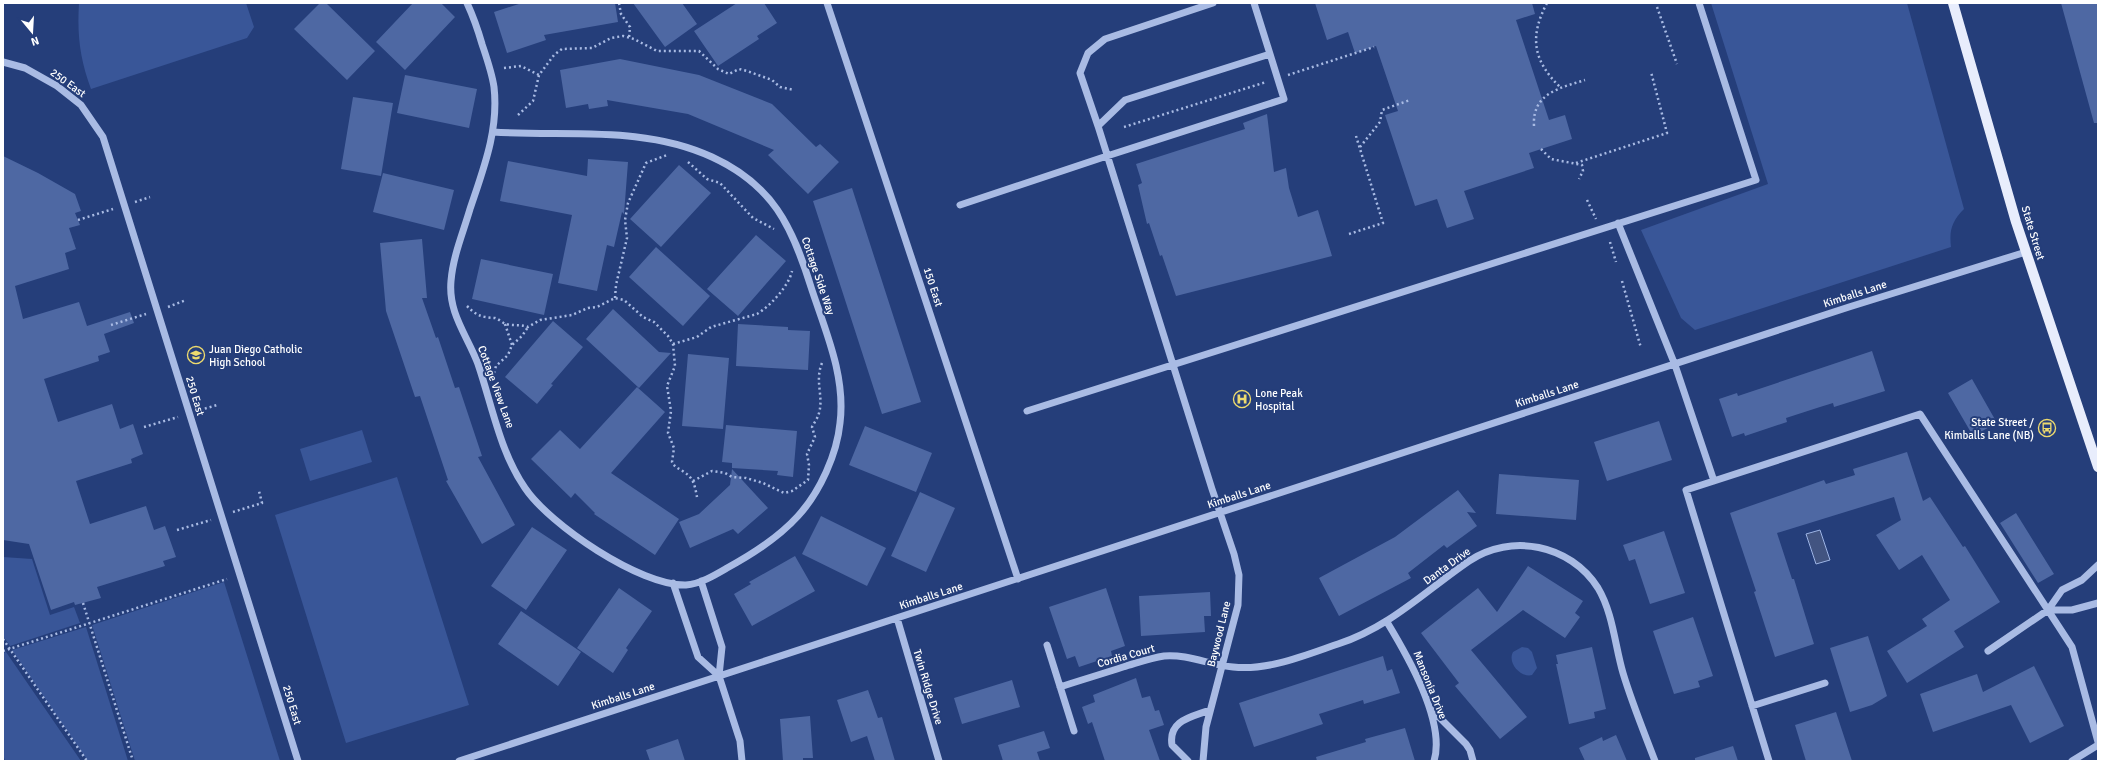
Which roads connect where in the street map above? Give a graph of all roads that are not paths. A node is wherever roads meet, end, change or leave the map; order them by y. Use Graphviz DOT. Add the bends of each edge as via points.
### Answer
graph roads {
  1 [pos="467,3"];
  2 [pos="827,3"];
  3 [pos="1213,3"];
  4 [pos="1254,3"];
  5 [pos="1699,3"];
  6 [pos="1953,3"];
  7 [pos="1200,5"];
  8 [pos="1270,54"];
  9 [pos="3,62"];
  10 [pos="1098,126"];
  11 [pos="493,132"];
  12 [pos="1107,156"];
  13 [pos="960,205"];
  14 [pos="1618,223"];
  15 [pos="2026,252"];
  16 [pos="1172,365"];
  17 [pos="1675,365"];
  18 [pos="1028,410"];
  19 [pos="2098,467"];
  20 [pos="1714,481"];
  21 [pos="1220,513"];
  22 [pos="2098,565"];
  23 [pos="1018,579"];
  24 [pos="700,581"];
  25 [pos="673,583"];
  26 [pos="687,585"];
  27 [pos="2098,603"];
  28 [pos="2048,610"];
  29 [pos="897,618"];
  30 [pos="1387,622"];
  31 [pos="1047,645"];
  32 [pos="1988,651"];
  33 [pos="1223,666"];
  34 [pos="719,676"];
  35 [pos="1825,683"];
  36 [pos="1060,687"];
  37 [pos="1428,705"];
  38 [pos="1752,706"];
  39 [pos="1210,710"];
  40 [pos="1074,731"];
  41 [pos="2098,742"];
  42 [pos="2098,745"];
  43 [pos="472,759"];
  44 [pos="298,761"];
  45 [pos="459,761"];
  46 [pos="742,761"];
  47 [pos="939,761"];
  48 [pos="1188,761"];
  49 [pos="1203,761"];
  50 [pos="1434,761"];
  51 [pos="1473,761"];
  52 [pos="1655,761"];
  53 [pos="1769,761"];
  54 [pos="2072,761"];
  1 -- 11 [label="street, Cottage View Lane" via="476,24 493,84"];
  2 -- 23 [label="street, 150 East"];
  3 -- 7 [label="street, Baywood Lane"];
  4 -- 8 [label="street"];
  5 -- 14 [label="street" via="1756,180"];
  6 -- 15 [label="main road, State Street"];
  7 -- 10 [label="street, Baywood Lane" via="1105,39 1088,53 1080,73"];
  8 -- 10 [label="street" via="1125,100"];
  8 -- 12 [label="street" via="1284,99"];
  9 -- 44 [label="street, 250 East" via="24,68 57,86 81,105 102,137"];
  10 -- 12 [label="street, Baywood Lane"];
  11 -- 24 [label="street, Cottage Side Way" via="529,135 624,135 671,142 690,148 727,164 756,186 780,213 796,242 836,365 841,408 839,434 826,471 798,516 777,536 737,563"];
  11 -- 25 [label="street, Cottage View Lane" via="455,256 451,296 458,323 477,360 510,461 533,500 556,521 621,565 637,573"];
  12 -- 13 [label="street"];
  12 -- 16 [label="street, Baywood Lane"];
  14 -- 16 [label="street"];
  14 -- 17 [label="street"];
  15 -- 17 [label="street, Kimballs Lane"];
  15 -- 19 [label="main road, State Street"];
  16 -- 18 [label="street"];
  16 -- 21 [label="street, Baywood Lane"];
  17 -- 20 [label="street"];
  17 -- 21 [label="street, Kimballs Lane"];
  20 -- 28 [label="street" via="1920,414"];
  20 -- 38 [label="street" via="1686,490"];
  21 -- 23 [label="street, Kimballs Lane"];
  21 -- 33 [label="street, Baywood Lane" via="1235,559 1240,585 1236,616"];
  22 -- 28 [label="street" via="2082,580 2062,590"];
  23 -- 29 [label="street, Kimballs Lane"];
  24 -- 26 [label="street, Cottage Side Way"];
  24 -- 34 [label="street" via="722,648"];
  25 -- 26 [label="street, Cottage View Lane"];
  25 -- 34 [label="street" via="698,656"];
  27 -- 28 [label="street" via="2072,610"];
  28 -- 32 [label="street"];
  28 -- 41 [label="street" via="2072,647"];
  29 -- 34 [label="street, Kimballs Lane"];
  29 -- 47 [label="street, Twin Ridge Drive"];
  30 -- 33 [label="street, Danta Drive" via="1346,641 1268,665"];
  30 -- 37 [label="street, Mansonia Drive" via="1412,667"];
  30 -- 52 [label="street, Danta Drive" via="1468,562 1490,550 1527,546 1551,550 1562,555 1587,574 1604,600 1624,675"];
  31 -- 36 [label="street"];
  33 -- 36 [label="street, Cordia Court" via="1187,657 1165,656"];
  33 -- 39 [label="street, Baywood Lane"];
  34 -- 43 [label="street, Kimballs Lane"];
  34 -- 46 [label="street" via="740,741"];
  35 -- 38 [label="street"];
  36 -- 40 [label="street"];
  37 -- 50 [label="street, Mansonia Drive" via="1436,735"];
  37 -- 51 [label="street" via="1466,744"];
  38 -- 53 [label="street"];
  39 -- 48 [label="street" via="1183,720 1174,728 1172,745"];
  39 -- 49 [label="street, Baywood Lane" via="1204,739"];
  42 -- 54 [label="street"];
  43 -- 45 [label="street, Kimballs Lane"];
}
